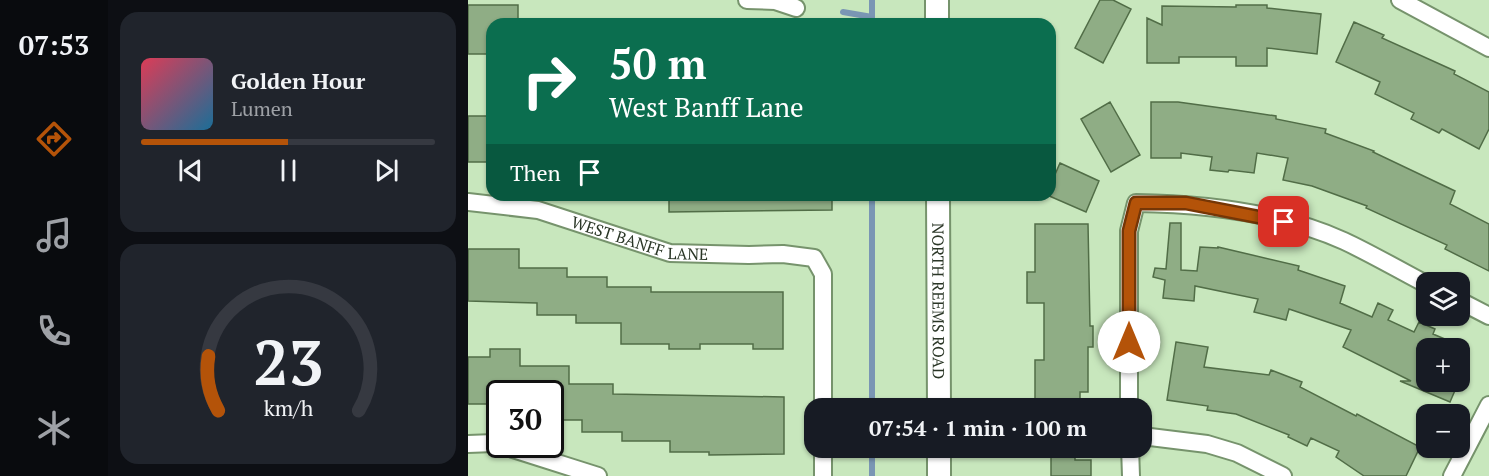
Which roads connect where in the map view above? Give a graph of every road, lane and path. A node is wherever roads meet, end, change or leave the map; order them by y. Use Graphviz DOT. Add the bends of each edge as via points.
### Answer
graph roads {
  1 [pos="747,0"];
  2 [pos="937,0"];
  3 [pos="1408,2"];
  4 [pos="796,8"];
  5 [pos="937,18"];
  6 [pos="1489,48"];
  7 [pos="938,201"];
  8 [pos="468,202"];
  9 [pos="1416,279"];
  10 [pos="1470,306"];
  11 [pos="1489,316"];
  12 [pos="823,398"];
  13 [pos="939,398"];
  14 [pos="1129,398"];
  15 [pos="1489,405"];
  16 [pos="1152,437"];
  17 [pos="468,444"];
  18 [pos="823,458"];
  19 [pos="939,458"];
  20 [pos="1130,458"];
  21 [pos="598,476"];
  22 [pos="823,476"];
  23 [pos="939,476"];
  24 [pos="1131,476"];
  25 [pos="1283,476"];
  26 [pos="1452,476"];
  1 -- 4 [label="street" via="775,1"];
  2 -- 5 [label="main road"];
  3 -- 6 [label="street"];
  7 -- 13 [label="main road, NORTH REEMS ROAD"];
  8 -- 12 [label="street, WEST BANFF LANE" via="538,210 670,253 814,258 823,274"];
  9 -- 14 [label="street" via="1343,241 1303,226 1186,203 1136,203 1129,231"];
  10 -- 11 [label="street"];
  15 -- 26 [label="street"];
  16 -- 25 [label="street" via="1207,444 1237,453"];
  17 -- 21 [label="street" via="494,443"];
  18 -- 22 [label="street"];
  19 -- 23 [label="main road"];
  20 -- 24 [label="street"];
}
